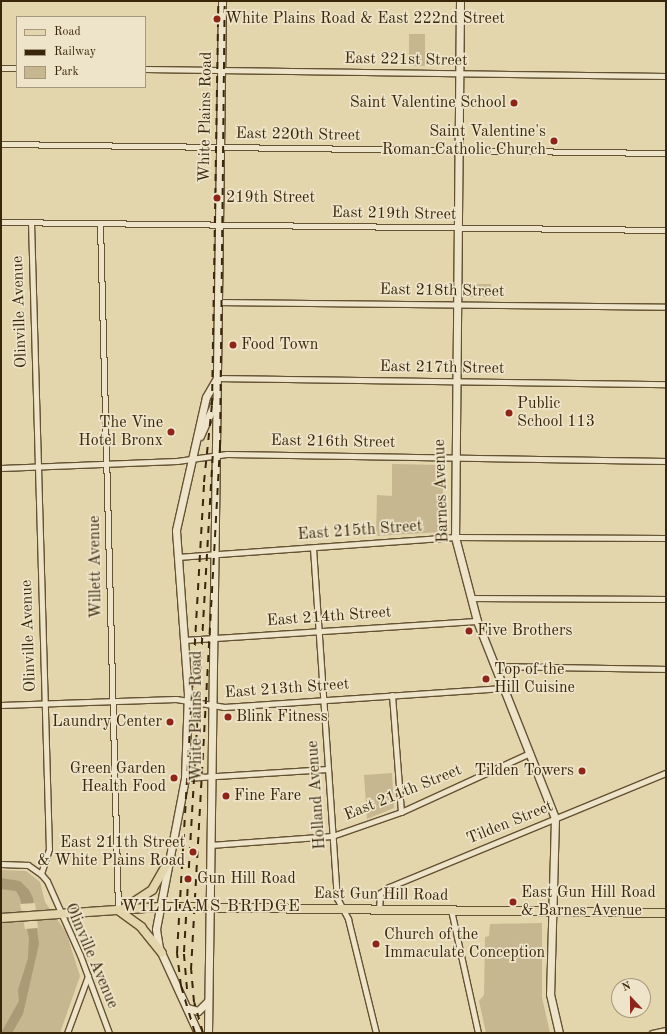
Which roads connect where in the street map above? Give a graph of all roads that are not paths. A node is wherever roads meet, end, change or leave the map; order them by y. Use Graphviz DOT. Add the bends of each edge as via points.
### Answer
graph roads {
  1 [pos="222,1"];
  2 [pos="460,1"];
  3 [pos="1,68"];
  4 [pos="16,68"];
  5 [pos="146,69"];
  6 [pos="221,70"];
  7 [pos="458,74"];
  8 [pos="666,76"];
  9 [pos="1,144"];
  10 [pos="220,147"];
  11 [pos="457,150"];
  12 [pos="666,153"];
  13 [pos="1,222"];
  14 [pos="31,222"];
  15 [pos="100,223"];
  16 [pos="219,224"];
  17 [pos="456,227"];
  18 [pos="666,230"];
  19 [pos="218,302"];
  20 [pos="456,304"];
  21 [pos="666,307"];
  22 [pos="217,378"];
  23 [pos="456,381"];
  24 [pos="666,384"];
  25 [pos="216,399"];
  26 [pos="196,445"];
  27 [pos="215,454"];
  28 [pos="454,457"];
  29 [pos="193,459"];
  30 [pos="666,461"];
  31 [pos="106,463"];
  32 [pos="37,466"];
  33 [pos="1,468"];
  34 [pos="455,537"];
  35 [pos="666,538"];
  36 [pos="313,548"];
  37 [pos="214,554"];
  38 [pos="177,557"];
  39 [pos="471,598"];
  40 [pos="666,600"];
  41 [pos="477,621"];
  42 [pos="319,631"];
  43 [pos="212,638"];
  44 [pos="183,640"];
  45 [pos="494,666"];
  46 [pos="666,669"];
  47 [pos="504,688"];
  48 [pos="392,695"];
  49 [pos="188,700"];
  50 [pos="323,700"];
  51 [pos="112,701"];
  52 [pos="44,704"];
  53 [pos="211,704"];
  54 [pos="1,705"];
  55 [pos="530,753"];
  56 [pos="328,768"];
  57 [pos="666,773"];
  58 [pos="211,776"];
  59 [pos="185,778"];
  60 [pos="401,812"];
  61 [pos="555,818"];
  62 [pos="332,836"];
  63 [pos="210,845"];
  64 [pos="168,862"];
  65 [pos="1,864"];
  66 [pos="41,874"];
  67 [pos="160,908"];
  68 [pos="209,908"];
  69 [pos="342,908"];
  70 [pos="379,909"];
  71 [pos="121,910"];
  72 [pos="451,910"];
  73 [pos="552,911"];
  74 [pos="61,913"];
  75 [pos="666,913"];
  76 [pos="1,918"];
  77 [pos="162,953"];
  78 [pos="88,976"];
  79 [pos="208,1001"];
  80 [pos="187,1008"];
  81 [pos="665,1031"];
  82 [pos="67,1033"];
  83 [pos="109,1033"];
  84 [pos="198,1033"];
  85 [pos="208,1033"];
  86 [pos="376,1033"];
  87 [pos="478,1033"];
  88 [pos="559,1033"];
  89 [pos="652,1033"];
  1 -- 6 [label="main road, White Plains Road"];
  2 -- 7 [label="main road, Barnes Avenue"];
  3 -- 4 [label="street"];
  5 -- 6 [label="street, East 221st Street"];
  6 -- 7 [label="street, East 221st Street"];
  6 -- 10 [label="main road, White Plains Road"];
  7 -- 8 [label="street, East 221st Street"];
  7 -- 11 [label="main road, Barnes Avenue"];
  9 -- 10 [label="street, East 220th Street"];
  10 -- 11 [label="street, East 220th Street"];
  10 -- 16 [label="main road, White Plains Road"];
  11 -- 12 [label="street, East 220th Street"];
  11 -- 17 [label="main road, Barnes Avenue"];
  13 -- 14 [label="street, East 219th Street"];
  14 -- 15 [label="street, East 219th Street"];
  14 -- 32 [label="street, Olinville Avenue"];
  15 -- 16 [label="street, East 219th Street"];
  15 -- 31 [label="street, Willett Avenue"];
  16 -- 17 [label="street, East 219th Street"];
  16 -- 19 [label="main road, White Plains Road"];
  17 -- 18 [label="street, East 219th Street"];
  17 -- 20 [label="main road, Barnes Avenue"];
  19 -- 20 [label="street, East 218th Street"];
  19 -- 22 [label="main road, White Plains Road"];
  20 -- 21 [label="street, East 218th Street"];
  20 -- 23 [label="main road, Barnes Avenue"];
  22 -- 23 [label="street, East 217th Street"];
  22 -- 25 [label="main road, White Plains Road"];
  22 -- 26 [label="main road, White Plains Road" via="206,397"];
  23 -- 24 [label="street, East 217th Street"];
  23 -- 28 [label="main road, Barnes Avenue"];
  25 -- 26 [label="main road, White Plains Road"];
  25 -- 27 [label="main road, White Plains Road"];
  26 -- 29 [label="main road, White Plains Road"];
  27 -- 28 [label="street, East 216th Street"];
  27 -- 29 [label="street, East 216th Street"];
  27 -- 37 [label="main road, White Plains Road"];
  28 -- 30 [label="street, East 216th Street"];
  28 -- 34 [label="main road, Barnes Avenue"];
  29 -- 31 [label="street, East 216th Street"];
  29 -- 38 [label="main road, White Plains Road" via="177,523"];
  31 -- 32 [label="street, East 216th Street"];
  31 -- 51 [label="street, Willett Avenue"];
  32 -- 33 [label="street, East 216th Street"];
  32 -- 52 [label="street, Olinville Avenue"];
  34 -- 35 [label="street, East 215th Street"];
  34 -- 36 [label="street, East 215th Street"];
  34 -- 39 [label="main road, Barnes Avenue"];
  36 -- 37 [label="street, East 215th Street"];
  36 -- 42 [label="street, Holland Avenue"];
  37 -- 38 [label="street, East 215th Street"];
  37 -- 43 [label="main road, White Plains Road"];
  38 -- 44 [label="main road, White Plains Road"];
  39 -- 40 [label="street"];
  39 -- 41 [label="main road, Barnes Avenue"];
  41 -- 42 [label="street, East 214th Street"];
  41 -- 45 [label="main road, Barnes Avenue"];
  42 -- 43 [label="street, East 214th Street"];
  42 -- 50 [label="street, Holland Avenue"];
  43 -- 44 [label="street, East 214th Street"];
  43 -- 53 [label="main road, White Plains Road"];
  44 -- 49 [label="main road, White Plains Road"];
  45 -- 46 [label="street"];
  45 -- 47 [label="main road, Barnes Avenue"];
  47 -- 48 [label="street, East 213th Street"];
  47 -- 55 [label="main road, Barnes Avenue"];
  48 -- 50 [label="street, East 213th Street"];
  48 -- 60 [label="street"];
  49 -- 51 [label="street, East 213th Street"];
  49 -- 53 [label="street, East 213th Street"];
  49 -- 59 [label="main road, White Plains Road"];
  50 -- 53 [label="street, East 213th Street" via="224,707"];
  50 -- 56 [label="street, Holland Avenue"];
  51 -- 52 [label="street, East 213th Street"];
  51 -- 71 [label="street, Willett Avenue"];
  52 -- 54 [label="street, East 213th Street"];
  52 -- 66 [label="street, Olinville Avenue" via="49,854"];
  53 -- 58 [label="main road, White Plains Road"];
  55 -- 60 [label="street, East 211th Street"];
  55 -- 61 [label="main road, Barnes Avenue"];
  56 -- 58 [label="street"];
  56 -- 62 [label="street, Holland Avenue"];
  57 -- 61 [label="street, Tilden Street"];
  58 -- 59 [label="street"];
  58 -- 63 [label="main road, White Plains Road"];
  59 -- 64 [label="main road, White Plains Road"];
  60 -- 62 [label="street, East 211th Street"];
  61 -- 70 [label="street, Tilden Street" via="389,887 380,894"];
  61 -- 73 [label="main road, Barnes Avenue"];
  62 -- 63 [label="street, East 211th Street"];
  62 -- 69 [label="street, Holland Avenue" via="337,898"];
  63 -- 68 [label="main road, White Plains Road"];
  64 -- 67 [label="main road, White Plains Road"];
  64 -- 71 [label="main road" via="152,890"];
  65 -- 66 [label="street" via="26,864"];
  66 -- 74 [label="street, Olinville Avenue"];
  67 -- 68 [label="main road, East Gun Hill Road"];
  67 -- 71 [label="main road, East Gun Hill Road"];
  67 -- 77 [label="main road, White Plains Road" via="156,934"];
  68 -- 69 [label="main road, East Gun Hill Road"];
  68 -- 79 [label="main road, White Plains Road"];
  69 -- 70 [label="main road, East Gun Hill Road"];
  69 -- 86 [label="street, Holland Avenue" via="348,918"];
  70 -- 72 [label="main road, East Gun Hill Road"];
  71 -- 74 [label="main road, East Gun Hill Road"];
  71 -- 77 [label="main road" via="141,927"];
  72 -- 73 [label="main road, East Gun Hill Road"];
  72 -- 87 [label="street"];
  73 -- 75 [label="main road, East Gun Hill Road"];
  73 -- 88 [label="main road, Barnes Avenue" via="550,994"];
  74 -- 76 [label="main road, East Gun Hill Road"];
  74 -- 78 [label="street, Olinville Avenue"];
  77 -- 80 [label="main road, White Plains Road"];
  78 -- 82 [label="street"];
  78 -- 83 [label="street, Olinville Avenue"];
  79 -- 80 [label="main road" via="198,1010"];
  79 -- 85 [label="main road, White Plains Road"];
  80 -- 84 [label="main road, White Plains Road"];
  81 -- 89 [label="street"];
}
